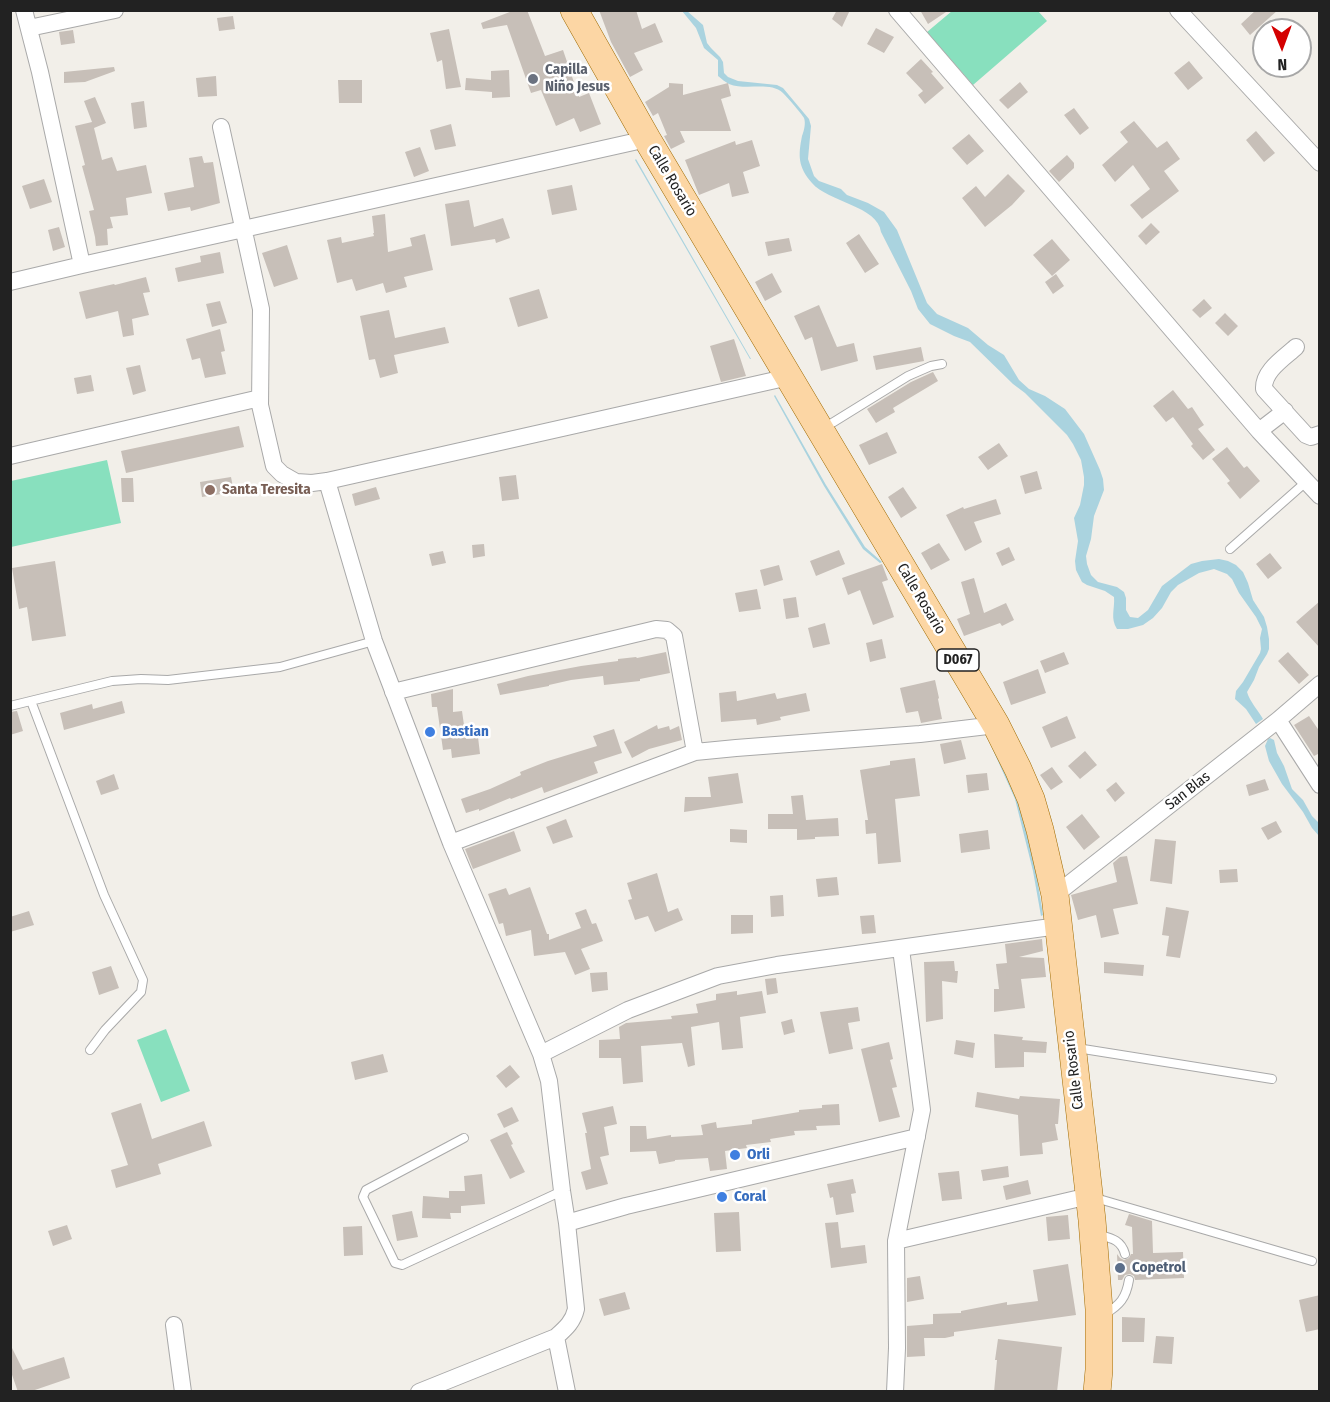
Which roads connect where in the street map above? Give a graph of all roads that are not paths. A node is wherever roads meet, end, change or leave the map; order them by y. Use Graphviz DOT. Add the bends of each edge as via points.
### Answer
graph roads {
  1 [pos="24,10"];
  2 [pos="115,10"];
  3 [pos="574,10"];
  4 [pos="897,10"];
  5 [pos="1178,10"];
  6 [pos="29,28"];
  7 [pos="221,127"];
  8 [pos="647,139"];
  9 [pos="1320,163"];
  10 [pos="243,229"];
  11 [pos="82,265"];
  12 [pos="10,282"];
  13 [pos="1296,347"];
  14 [pos="942,364"];
  15 [pos="789,377"];
  16 [pos="260,398"];
  17 [pos="1285,411"];
  18 [pos="821,430"];
  19 [pos="1259,431"];
  20 [pos="1320,434"];
  21 [pos="10,456"];
  22 [pos="327,480"];
  23 [pos="1307,481"];
  24 [pos="1320,496"];
  25 [pos="1230,549"];
  26 [pos="374,641"];
  27 [pos="1320,684"];
  28 [pos="393,692"];
  29 [pos="31,701"];
  30 [pos="10,706"];
  31 [pos="1278,720"];
  32 [pos="996,725"];
  33 [pos="695,752"];
  34 [pos="1320,785"];
  35 [pos="451,843"];
  36 [pos="1055,895"];
  37 [pos="1058,926"];
  38 [pos="901,949"];
  39 [pos="1072,1047"];
  40 [pos="90,1050"];
  41 [pos="541,1054"];
  42 [pos="1272,1079"];
  43 [pos="917,1137"];
  44 [pos="464,1138"];
  45 [pos="562,1191"];
  46 [pos="1089,1196"];
  47 [pos="567,1223"];
  48 [pos="1093,1233"];
  49 [pos="896,1241"];
  50 [pos="1125,1254"];
  51 [pos="1312,1261"];
  52 [pos="1129,1280"];
  53 [pos="1099,1317"];
  54 [pos="174,1325"];
  55 [pos="556,1337"];
  56 [pos="183,1392"];
  57 [pos="419,1392"];
  58 [pos="567,1392"];
  59 [pos="895,1392"];
  60 [pos="1097,1392"];
  1 -- 6 [label="street"];
  2 -- 6 [label="street"];
  3 -- 8 [label="main road, Calle Rosario / D067"];
  4 -- 19 [label="street"];
  5 -- 9 [label="street"];
  6 -- 11 [label="street"];
  7 -- 10 [label="street"];
  8 -- 10 [label="street"];
  8 -- 15 [label="main road, Calle Rosario / D067"];
  10 -- 11 [label="street"];
  10 -- 16 [label="street" via="261,309"];
  11 -- 12 [label="street"];
  13 -- 17 [label="street" via="1268,372 1264,382 1264,389"];
  14 -- 18 [label="lane" via="908,376"];
  15 -- 18 [label="main road, Calle Rosario / D067"];
  15 -- 22 [label="street"];
  16 -- 21 [label="street"];
  16 -- 22 [label="street" via="274,466 296,483"];
  17 -- 19 [label="street"];
  17 -- 20 [label="street" via="1306,435"];
  18 -- 32 [label="main road, Calle Rosario / D067"];
  19 -- 23 [label="street"];
  22 -- 26 [label="street"];
  23 -- 24 [label="street"];
  23 -- 25 [label="lane"];
  26 -- 28 [label="street"];
  26 -- 29 [label="lane" via="280,667 179,679 112,681"];
  27 -- 31 [label="street, San Blas"];
  28 -- 33 [label="street" via="656,629 667,630 674,636"];
  28 -- 35 [label="street"];
  29 -- 30 [label="lane"];
  29 -- 40 [label="lane" via="104,895 143,980 141,992"];
  31 -- 34 [label="street"];
  31 -- 36 [label="street, San Blas"];
  32 -- 33 [label="street"];
  32 -- 36 [label="main road, Calle Rosario / D067" via="1031,798"];
  33 -- 35 [label="street"];
  35 -- 41 [label="street"];
  36 -- 37 [label="main road, Calle Rosario / D067"];
  37 -- 38 [label="street"];
  37 -- 39 [label="main road, Calle Rosario / D067"];
  38 -- 41 [label="street" via="718,976 628,1010"];
  38 -- 43 [label="street" via="922,1110"];
  39 -- 42 [label="lane"];
  39 -- 46 [label="main road, Calle Rosario / D067"];
  41 -- 45 [label="street" via="549,1081"];
  43 -- 47 [label="street"];
  43 -- 49 [label="street"];
  44 -- 45 [label="lane" via="366,1190 363,1197 395,1263 402,1265"];
  45 -- 47 [label="street"];
  46 -- 48 [label="main road, Calle Rosario / D067"];
  46 -- 49 [label="street"];
  46 -- 51 [label="lane"];
  47 -- 55 [label="street" via="576,1309 569,1325"];
  48 -- 50 [label="lane" via="1113,1238"];
  48 -- 53 [label="main road, Calle Rosario / D067"];
  49 -- 59 [label="street"];
  52 -- 53 [label="lane" via="1122,1301"];
  53 -- 60 [label="main road, Calle Rosario / D067"];
  54 -- 56 [label="street"];
  55 -- 57 [label="street"];
  55 -- 58 [label="street"];
}
